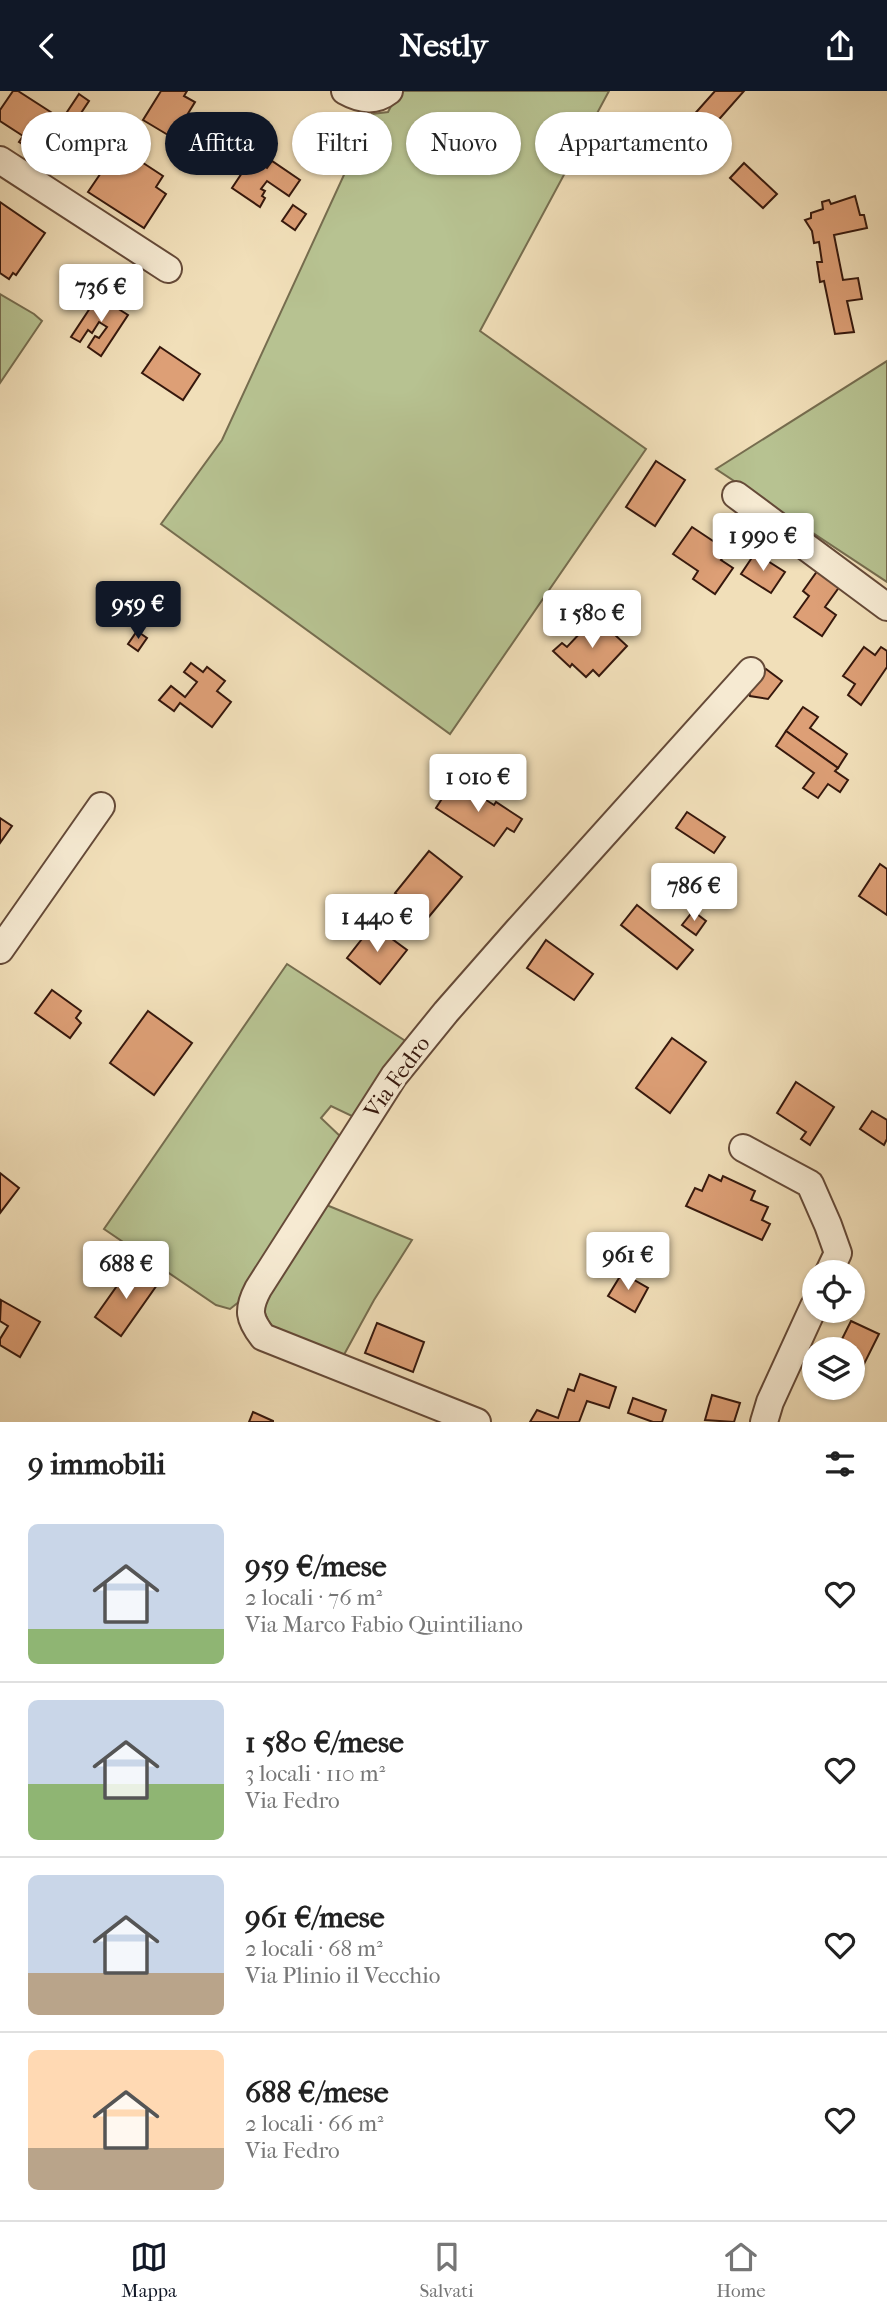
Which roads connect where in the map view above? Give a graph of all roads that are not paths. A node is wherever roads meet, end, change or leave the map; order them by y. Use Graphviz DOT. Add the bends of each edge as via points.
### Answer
graph roads {
  1 [pos="345,91"];
  2 [pos="390,91"];
  3 [pos="0,160"];
  4 [pos="168,269"];
  5 [pos="736,495"];
  6 [pos="887,607"];
  7 [pos="751,671"];
  8 [pos="101,806"];
  9 [pos="0,950"];
  10 [pos="743,1148"];
  11 [pos="835,1260"];
  12 [pos="806,1323"];
  13 [pos="477,1422"];
  14 [pos="764,1422"];
  1 -- 2 [label="street" via="370,100"];
  3 -- 4 [label="street"];
  5 -- 6 [label="street"];
  7 -- 13 [label="street, Via Fedro" via="394,1076 250,1305 253,1324 263,1337"];
  8 -- 9 [label="street"];
  10 -- 11 [label="street" via="810,1184 838,1253"];
  12 -- 14 [label="street"];
}
